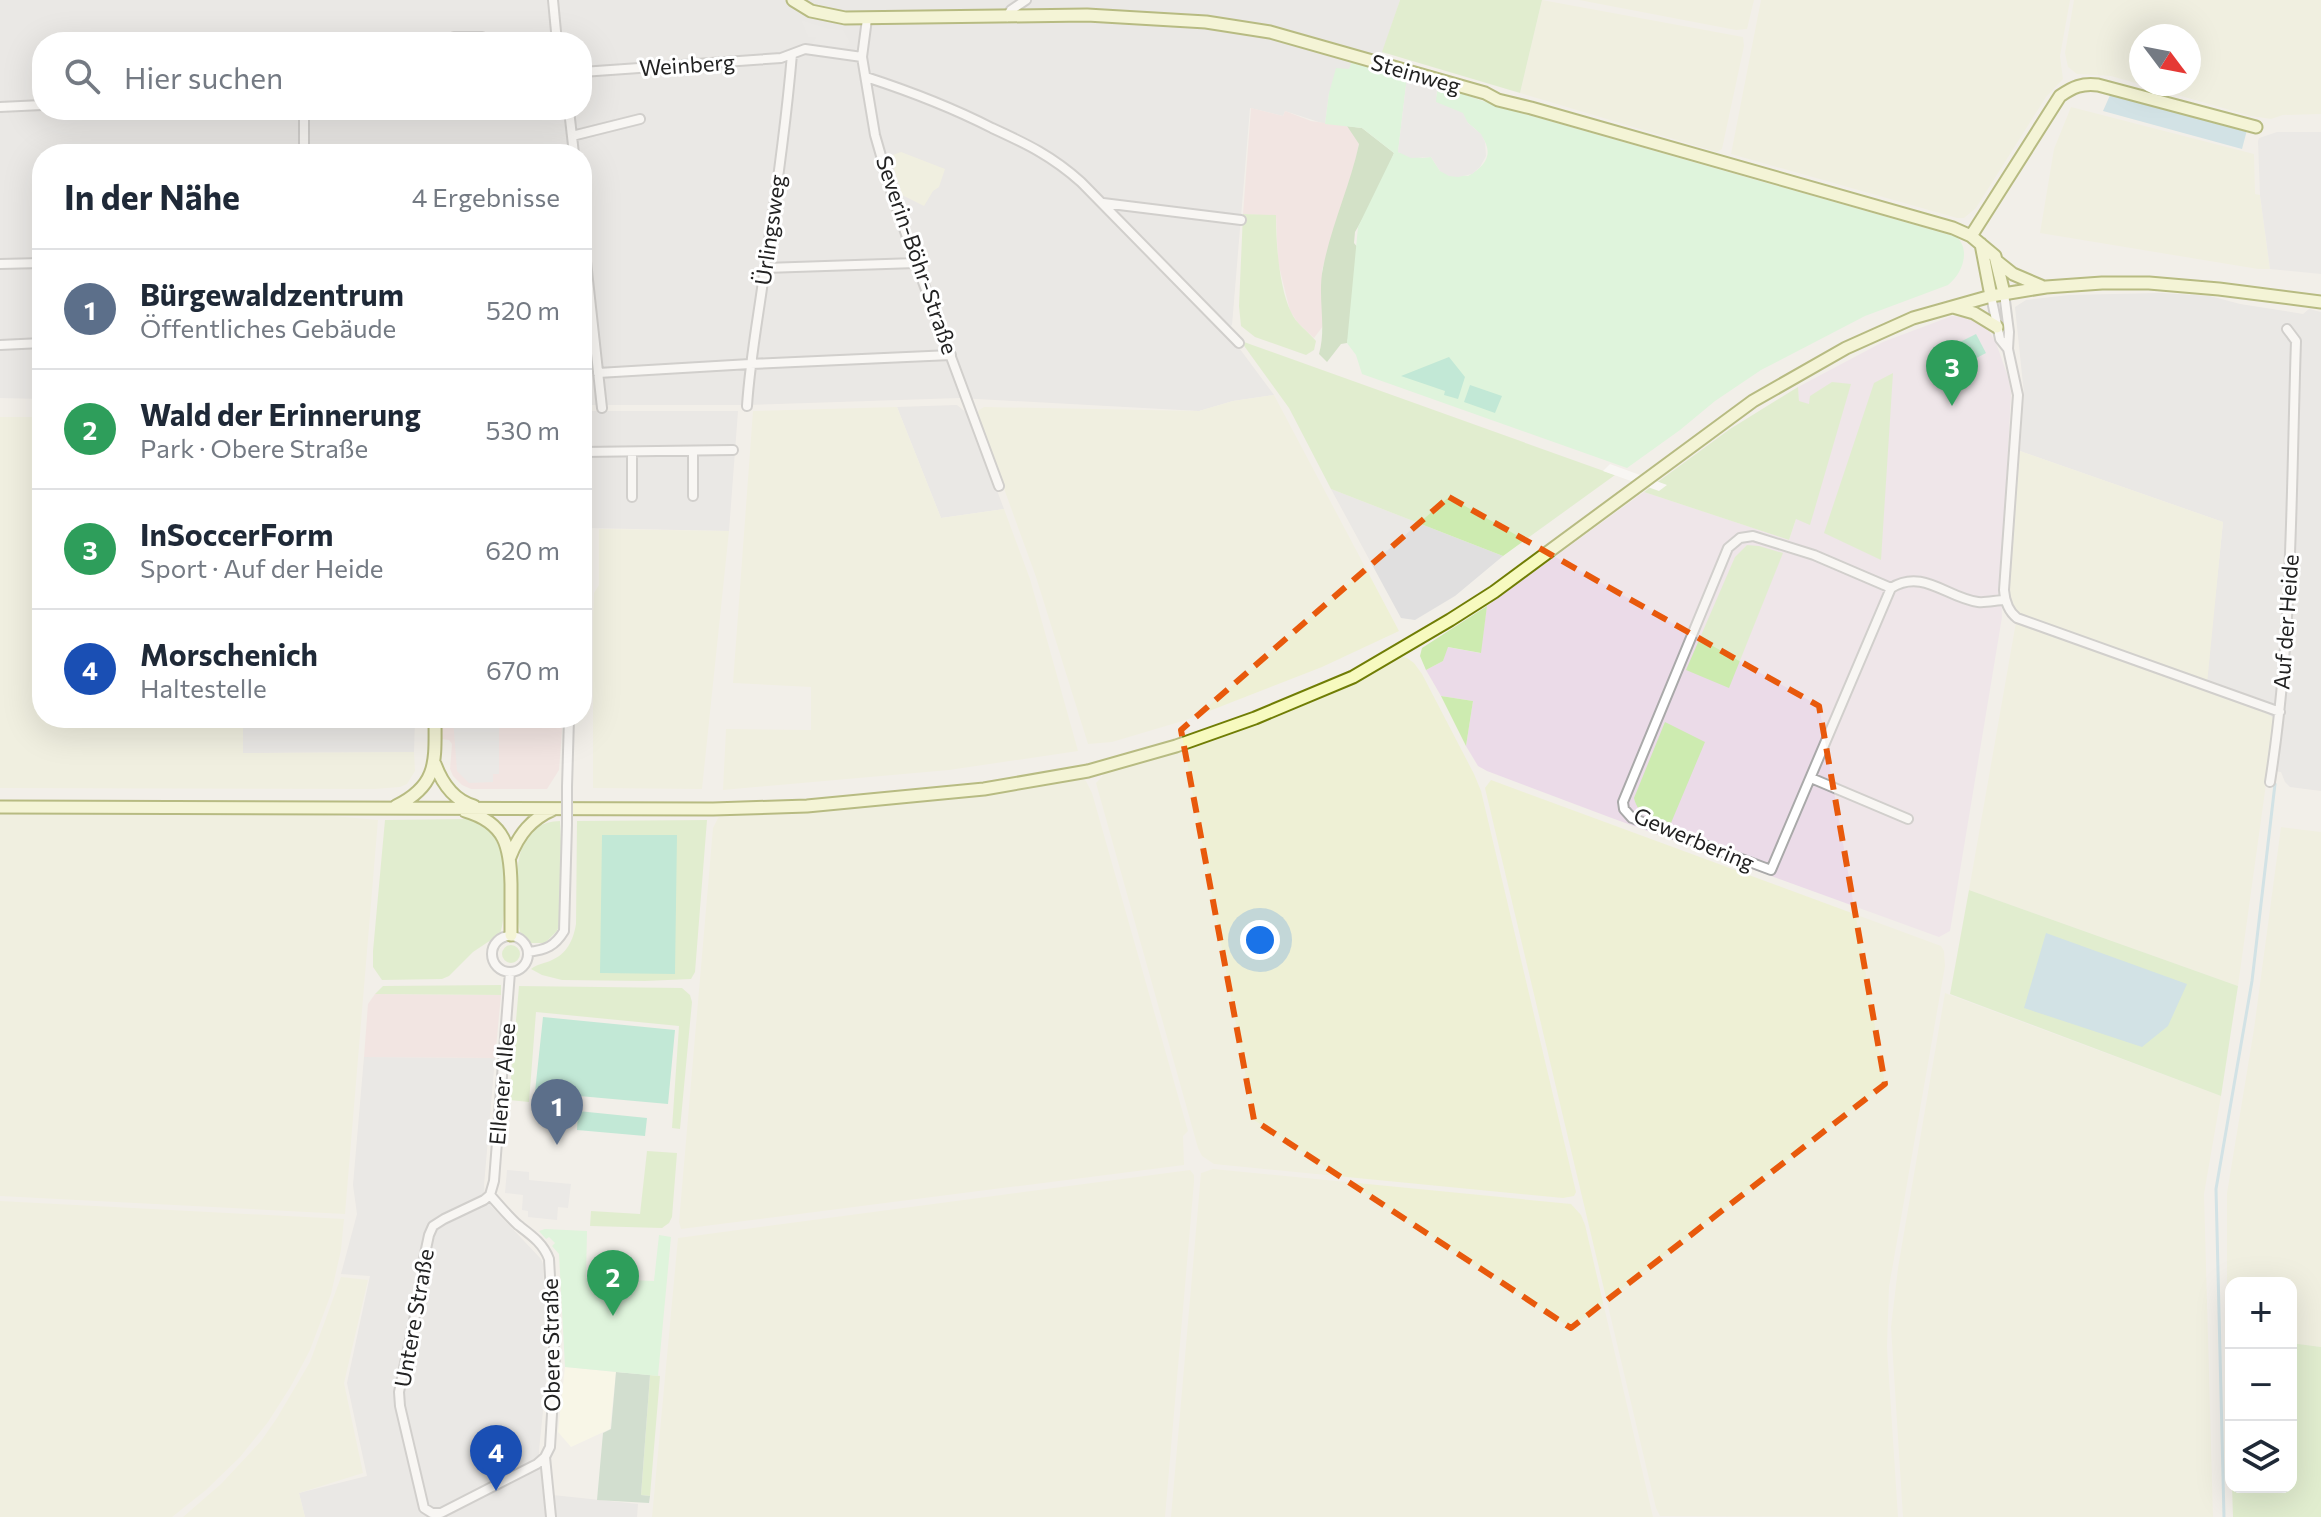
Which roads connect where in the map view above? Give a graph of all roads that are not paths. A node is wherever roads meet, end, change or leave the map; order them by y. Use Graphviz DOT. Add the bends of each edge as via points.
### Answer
graph roads {
  1 [pos="553,0"];
  2 [pos="793,0"];
  3 [pos="1026,0"];
  4 [pos="1007,17"];
  5 [pos="867,19"];
  6 [pos="556,32"];
  7 [pos="792,54"];
  8 [pos="862,57"];
  9 [pos="592,71"];
  10 [pos="866,77"];
  11 [pos="32,105"];
  12 [pos="0,107"];
  13 [pos="640,119"];
  14 [pos="304,120"];
  15 [pos="570,120"];
  16 [pos="2256,127"];
  17 [pos="572,136"];
  18 [pos="304,144"];
  19 [pos="573,144"];
  20 [pos="1102,203"];
  21 [pos="1241,220"];
  22 [pos="1976,240"];
  23 [pos="1998,262"];
  24 [pos="32,263"];
  25 [pos="916,263"];
  26 [pos="0,264"];
  27 [pos="765,268"];
  28 [pos="2046,287"];
  29 [pos="2004,293"];
  30 [pos="1991,296"];
  31 [pos="2321,302"];
  32 [pos="1952,307"];
  33 [pos="592,318"];
  34 [pos="1997,327"];
  35 [pos="2287,329"];
  36 [pos="32,343"];
  37 [pos="1239,343"];
  38 [pos="0,345"];
  39 [pos="2008,349"];
  40 [pos="951,355"];
  41 [pos="750,364"];
  42 [pos="598,373"];
  43 [pos="747,406"];
  44 [pos="602,408"];
  45 [pos="733,450"];
  46 [pos="693,451"];
  47 [pos="592,452"];
  48 [pos="632,452"];
  49 [pos="999,486"];
  50 [pos="693,496"];
  51 [pos="632,497"];
  52 [pos="1891,588"];
  53 [pos="2005,600"];
  54 [pos="2280,712"];
  55 [pos="435,728"];
  56 [pos="569,728"];
  57 [pos="435,764"];
  58 [pos="1811,778"];
  59 [pos="2270,782"];
  60 [pos="0,807"];
  61 [pos="392,808"];
  62 [pos="556,808"];
  63 [pos="457,809"];
  64 [pos="483,809"];
  65 [pos="1908,819"];
  66 [pos="510,857"];
  67 [pos="511,935"];
  68 [pos="528,952"];
  69 [pos="510,972"];
  70 [pos="490,1195"];
  71 [pos="545,1457"];
  72 [pos="431,1515"];
  73 [pos="551,1517"];
  1 -- 6 [label="street"];
  2 -- 5 [label="main road, Steinweg" via="811,11"];
  3 -- 4 [label="street"];
  4 -- 5 [label="main road, Steinweg"];
  4 -- 22 [label="main road, Steinweg" via="1156,18 1270,32 1953,228"];
  5 -- 8 [label="street, Severin-Böhr-Straße"];
  7 -- 8 [label="street, Weinberg" via="805,49"];
  7 -- 9 [label="street, Weinberg"];
  7 -- 27 [label="street, Ürlingsweg"];
  8 -- 10 [label="street, Severin-Böhr-Straße"];
  10 -- 20 [label="street" via="936,101 1044,153"];
  10 -- 25 [label="street, Severin-Böhr-Straße" via="875,135"];
  11 -- 12 [label="street"];
  13 -- 17 [label="street"];
  14 -- 18 [label="street"];
  15 -- 17 [label="street"];
  16 -- 22 [label="main road" via="2098,85 2074,87 2060,96"];
  17 -- 19 [label="street"];
  20 -- 21 [label="street"];
  20 -- 37 [label="street"];
  22 -- 23 [label="main road, Steinweg"];
  22 -- 30 [label="main road"];
  23 -- 28 [label="main road"];
  23 -- 29 [label="main road"];
  24 -- 26 [label="street"];
  25 -- 27 [label="street"];
  25 -- 40 [label="street, Severin-Böhr-Straße"];
  27 -- 41 [label="street, Ürlingsweg"];
  28 -- 29 [label="main road"];
  28 -- 31 [label="main road" via="2149,283"];
  29 -- 30 [label="main road"];
  29 -- 39 [label="street"];
  30 -- 32 [label="main road"];
  30 -- 34 [label="street"];
  32 -- 34 [label="main road"];
  32 -- 62 [label="main road" via="1881,331 1753,401 1494,592 1353,677 1255,718 1088,771 984,789 807,806"];
  33 -- 42 [label="street"];
  34 -- 39 [label="street"];
  35 -- 54 [label="street, Auf der Heide" via="2296,341 2291,558"];
  36 -- 38 [label="street"];
  39 -- 53 [label="street" via="2018,395"];
  40 -- 41 [label="street"];
  40 -- 49 [label="street, Severin-Böhr-Straße"];
  41 -- 42 [label="street"];
  41 -- 43 [label="street, Ürlingsweg"];
  42 -- 44 [label="street"];
  45 -- 46 [label="street"];
  46 -- 48 [label="street"];
  46 -- 50 [label="street"];
  47 -- 48 [label="street"];
  48 -- 51 [label="street"];
  52 -- 53 [label="street" via="1906,580 1978,602"];
  52 -- 58 [label="street, Gewerbering"];
  52 -- 58 [label="street, Gewerbering" via="1814,555 1753,536 1740,538 1728,548 1624,809 1632,818 1771,870"];
  53 -- 54 [label="street, Auf der Heide" via="2017,618"];
  54 -- 59 [label="street"];
  55 -- 57 [label="main road"];
  56 -- 68 [label="street, bridge" via="564,931 558,942"];
  57 -- 61 [label="main road" via="419,791"];
  57 -- 64 [label="main road" via="457,798"];
  58 -- 65 [label="street"];
  60 -- 61 [label="main road"];
  61 -- 63 [label="main road"];
  62 -- 64 [label="main road"];
  62 -- 66 [label="main road" via="522,831"];
  63 -- 64 [label="main road"];
  63 -- 66 [label="main road" via="487,821 507,843"];
  66 -- 67 [label="main road"];
  67 -- 68 [label="street" via="523,941"];
  67 -- 69 [label="street" via="498,940 492,953 497,967"];
  68 -- 69 [label="street" via="523,967"];
  69 -- 70 [label="street, Ellener Allee"];
  70 -- 71 [label="street, Obere Straße" via="531,1233 549,1259 555,1375"];
  70 -- 72 [label="street, Untere Straße" via="433,1226 399,1383 424,1508"];
  71 -- 72 [label="street"];
  71 -- 73 [label="street, Obere Straße"];
}
